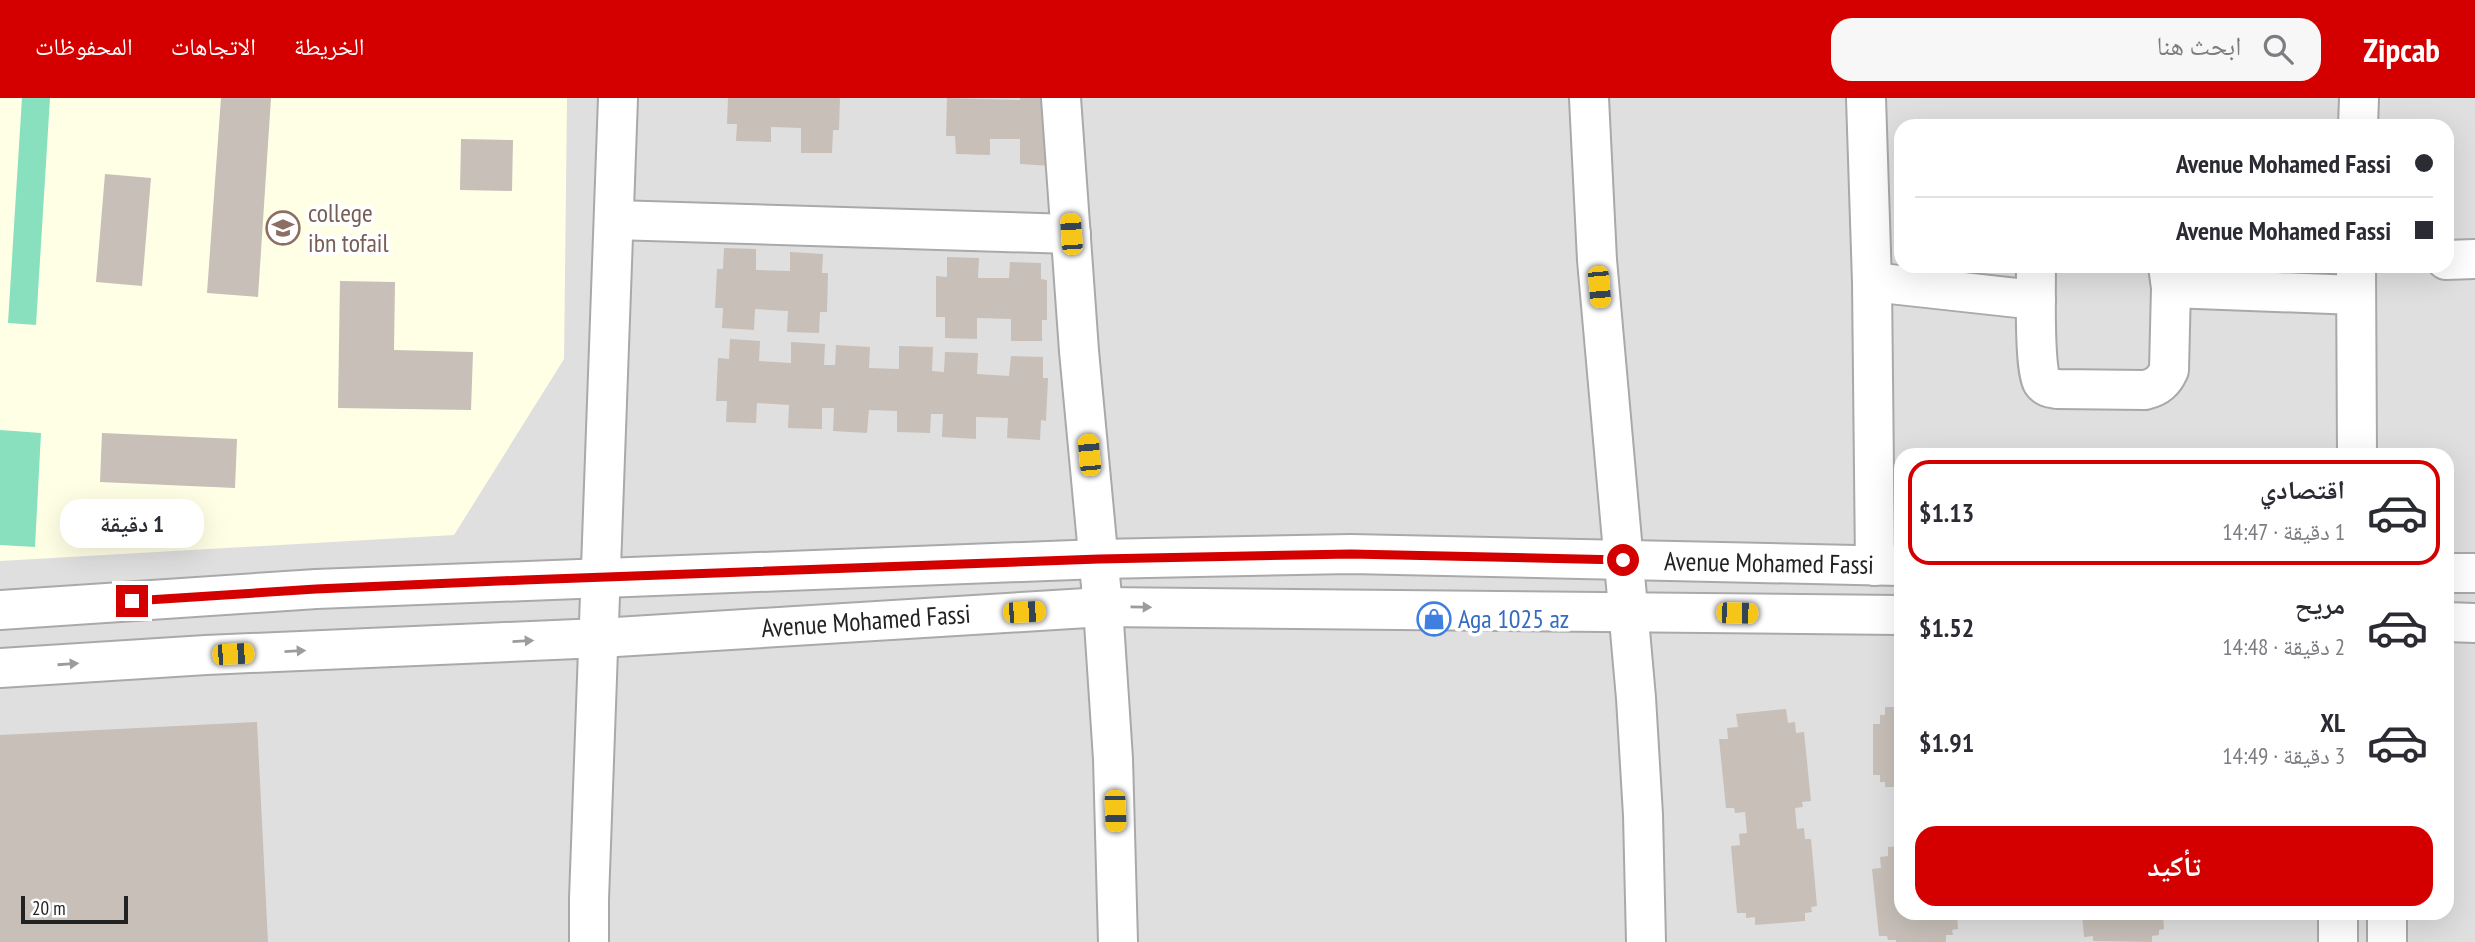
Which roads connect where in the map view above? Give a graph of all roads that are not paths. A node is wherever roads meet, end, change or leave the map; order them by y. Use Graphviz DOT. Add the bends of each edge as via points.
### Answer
graph roads {
  1 [pos="618,98"];
  2 [pos="1061,98"];
  3 [pos="1589,98"];
  4 [pos="1866,98"];
  5 [pos="2358,98"];
  6 [pos="2358,119"];
  7 [pos="614,220"];
  8 [pos="1071,234"];
  9 [pos="2475,259"];
  10 [pos="2454,260"];
  11 [pos="2170,277"];
  12 [pos="2356,281"];
  13 [pos="1871,282"];
  14 [pos="2036,283"];
  15 [pos="2357,448"];
  16 [pos="1099,559"];
  17 [pos="1623,560"];
  18 [pos="1888,566"];
  19 [pos="2454,573"];
  20 [pos="2475,573"];
  21 [pos="602,576"];
  22 [pos="1103,607"];
  23 [pos="0,610"];
  24 [pos="1628,612"];
  25 [pos="1894,615"];
  26 [pos="2454,622"];
  27 [pos="2475,623"];
  28 [pos="600,638"];
  29 [pos="0,668"];
  30 [pos="2338,920"];
  31 [pos="2387,920"];
  32 [pos="589,942"];
  33 [pos="1118,942"];
  34 [pos="1646,942"];
  35 [pos="2338,942"];
  36 [pos="2387,942"];
  1 -- 7 [label="street"];
  2 -- 8 [label="street"];
  3 -- 17 [label="street" via="1597,260"];
  4 -- 13 [label="street"];
  5 -- 6 [label="street"];
  7 -- 8 [label="street"];
  7 -- 21 [label="street"];
  8 -- 16 [label="street"];
  9 -- 10 [label="street"];
  11 -- 12 [label="street"];
  11 -- 14 [label="street" via="2169,370 2155,388 2145,390 2048,387 2039,375"];
  12 -- 15 [label="street"];
  13 -- 14 [label="street"];
  13 -- 18 [label="street"];
  16 -- 17 [label="street, Avenue Mohamed Fassi" via="1351,554"];
  16 -- 21 [label="street, Avenue Mohamed Fassi"];
  16 -- 22 [label="street"];
  17 -- 18 [label="street, Avenue Mohamed Fassi"];
  17 -- 24 [label="street"];
  19 -- 20 [label="street"];
  21 -- 23 [label="street, Avenue Mohamed Fassi"];
  21 -- 28 [label="street"];
  22 -- 24 [label="street, Avenue Mohamed Fassi, one-way"];
  22 -- 28 [label="street, Avenue Mohamed Fassi"];
  22 -- 33 [label="street" via="1114,759"];
  24 -- 25 [label="street, Avenue Mohamed Fassi"];
  24 -- 34 [label="street" via="1642,802"];
  26 -- 27 [label="street"];
  29 -- 28 [label="street, Avenue Mohamed Fassi, one-way"];
  28 -- 32 [label="street"];
  30 -- 35 [label="street"];
  31 -- 36 [label="street"];
}
